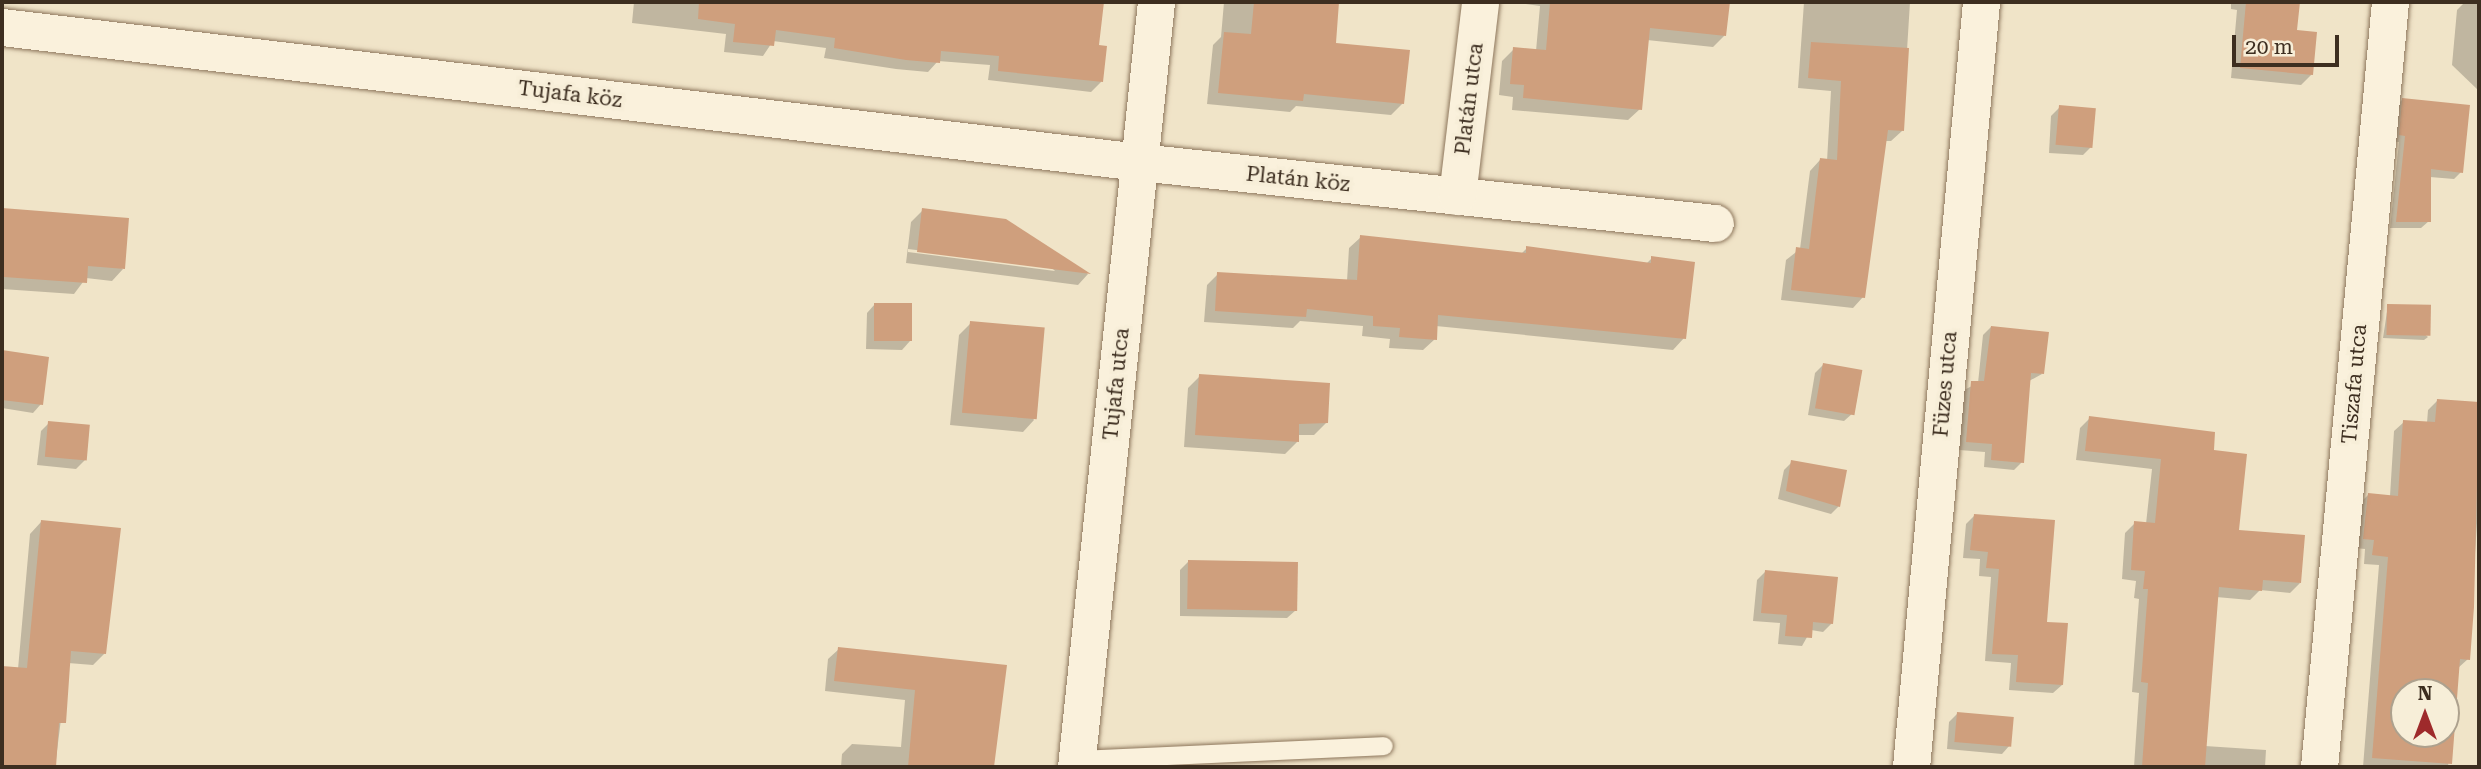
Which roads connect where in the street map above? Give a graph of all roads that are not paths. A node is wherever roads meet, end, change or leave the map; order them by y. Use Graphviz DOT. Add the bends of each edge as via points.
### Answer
graph roads {
  1 [pos="1156,2"];
  2 [pos="1480,2"];
  3 [pos="1981,2"];
  4 [pos="2390,2"];
  5 [pos="2,27"];
  6 [pos="1139,162"];
  7 [pos="1457,196"];
  8 [pos="1715,223"];
  9 [pos="1384,746"];
  10 [pos="1076,764"];
  11 [pos="1911,767"];
  12 [pos="2319,767"];
  1 -- 6 [label="street, Tujafa utca"];
  2 -- 7 [label="street, Platán utca"];
  3 -- 11 [label="street, Füzes utca"];
  4 -- 12 [label="street, Tiszafa utca"];
  5 -- 6 [label="street, Tujafa köz"];
  6 -- 7 [label="street, Platán köz"];
  6 -- 10 [label="street, Tujafa utca"];
  7 -- 8 [label="street, Platán köz"];
  9 -- 10 [label="lane"];
}
